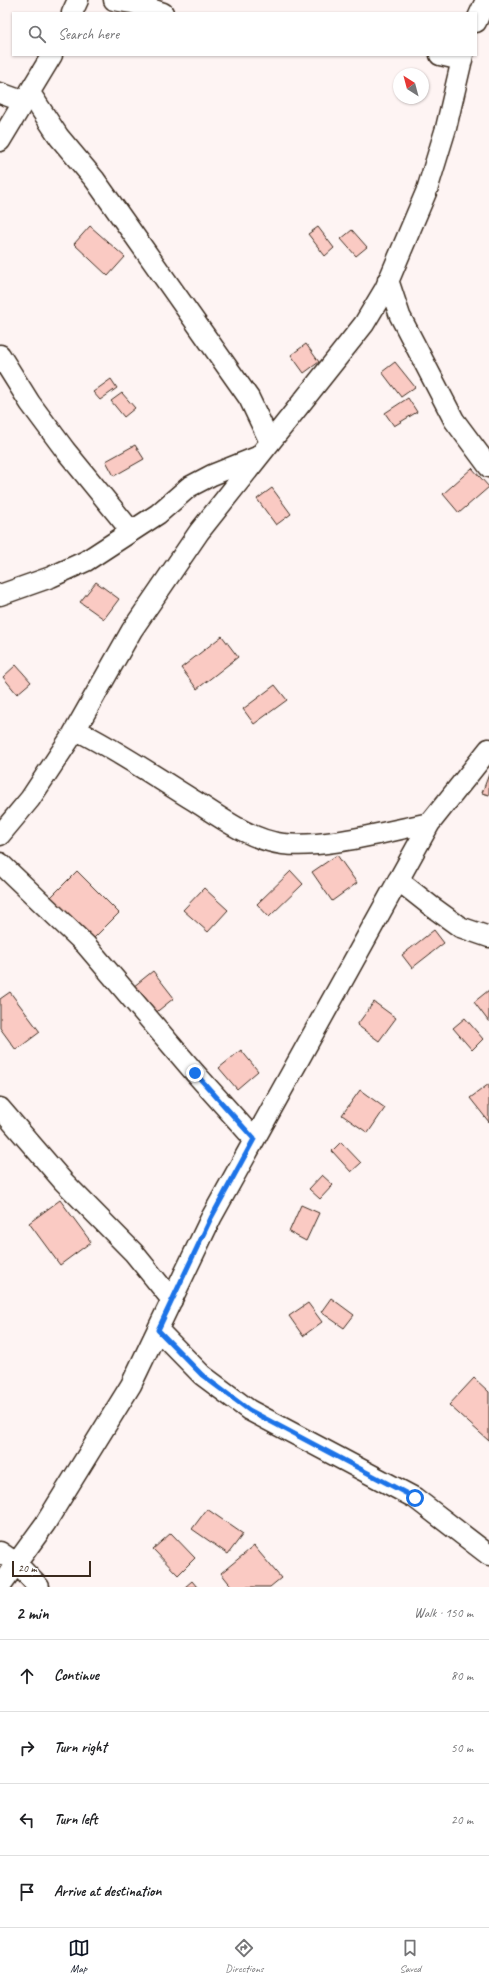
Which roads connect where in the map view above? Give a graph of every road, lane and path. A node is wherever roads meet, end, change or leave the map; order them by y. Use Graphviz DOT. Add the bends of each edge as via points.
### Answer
graph roads {
  1 [pos="78,0"];
  2 [pos="114,0"];
  3 [pos="486,0"];
  4 [pos="72,12"];
  5 [pos="160,12"];
  6 [pos="477,20"];
  7 [pos="51,56"];
  8 [pos="451,56"];
  9 [pos="462,57"];
  10 [pos="0,93"];
  11 [pos="28,97"];
  12 [pos="0,141"];
  13 [pos="388,280"];
  14 [pos="0,356"];
  15 [pos="264,449"];
  16 [pos="489,467"];
  17 [pos="131,532"];
  18 [pos="0,595"];
  19 [pos="76,730"];
  20 [pos="489,749"];
  21 [pos="430,823"];
  22 [pos="0,835"];
  23 [pos="0,863"];
  24 [pos="398,880"];
  25 [pos="489,937"];
  26 [pos="0,1108"];
  27 [pos="254,1139"];
  28 [pos="172,1300"];
  29 [pos="158,1330"];
  30 [pos="0,1552"];
  31 [pos="489,1555"];
  32 [pos="16,1563"];
  33 [pos="0,1586"];
  34 [pos="39,1587"];
  1 -- 4 [label="street"];
  2 -- 5 [label="street"];
  3 -- 6 [label="street"];
  7 -- 11 [label="street"];
  8 -- 9 [label="street"];
  9 -- 13 [label="street" via="446,128 428,190"];
  10 -- 11 [label="street"];
  11 -- 12 [label="street"];
  11 -- 15 [label="street" via="95,180 249,398"];
  13 -- 15 [label="street" via="364,324"];
  13 -- 16 [label="street" via="400,316 454,420"];
  14 -- 17 [label="street" via="30,403"];
  15 -- 17 [label="street" via="189,487 158,514"];
  15 -- 19 [label="street" via="199,532 132,630"];
  17 -- 18 [label="street" via="86,561 52,578"];
  19 -- 21 [label="street" via="110,747 215,814 263,839 283,844 326,844"];
  19 -- 22 [label="street" via="30,799"];
  20 -- 21 [label="street"];
  21 -- 24 [label="street"];
  23 -- 27 [label="street" via="86,945"];
  24 -- 25 [label="street" via="460,927"];
  24 -- 27 [label="street"];
  26 -- 28 [label="street" via="63,1181 134,1253"];
  27 -- 28 [label="street" via="211,1218"];
  28 -- 29 [label="street"];
  29 -- 31 [label="street" via="202,1375 249,1410 415,1498"];
  29 -- 32 [label="street" via="131,1385 45,1524"];
  30 -- 32 [label="street"];
  32 -- 33 [label="street"];
  32 -- 34 [label="street"];
}
